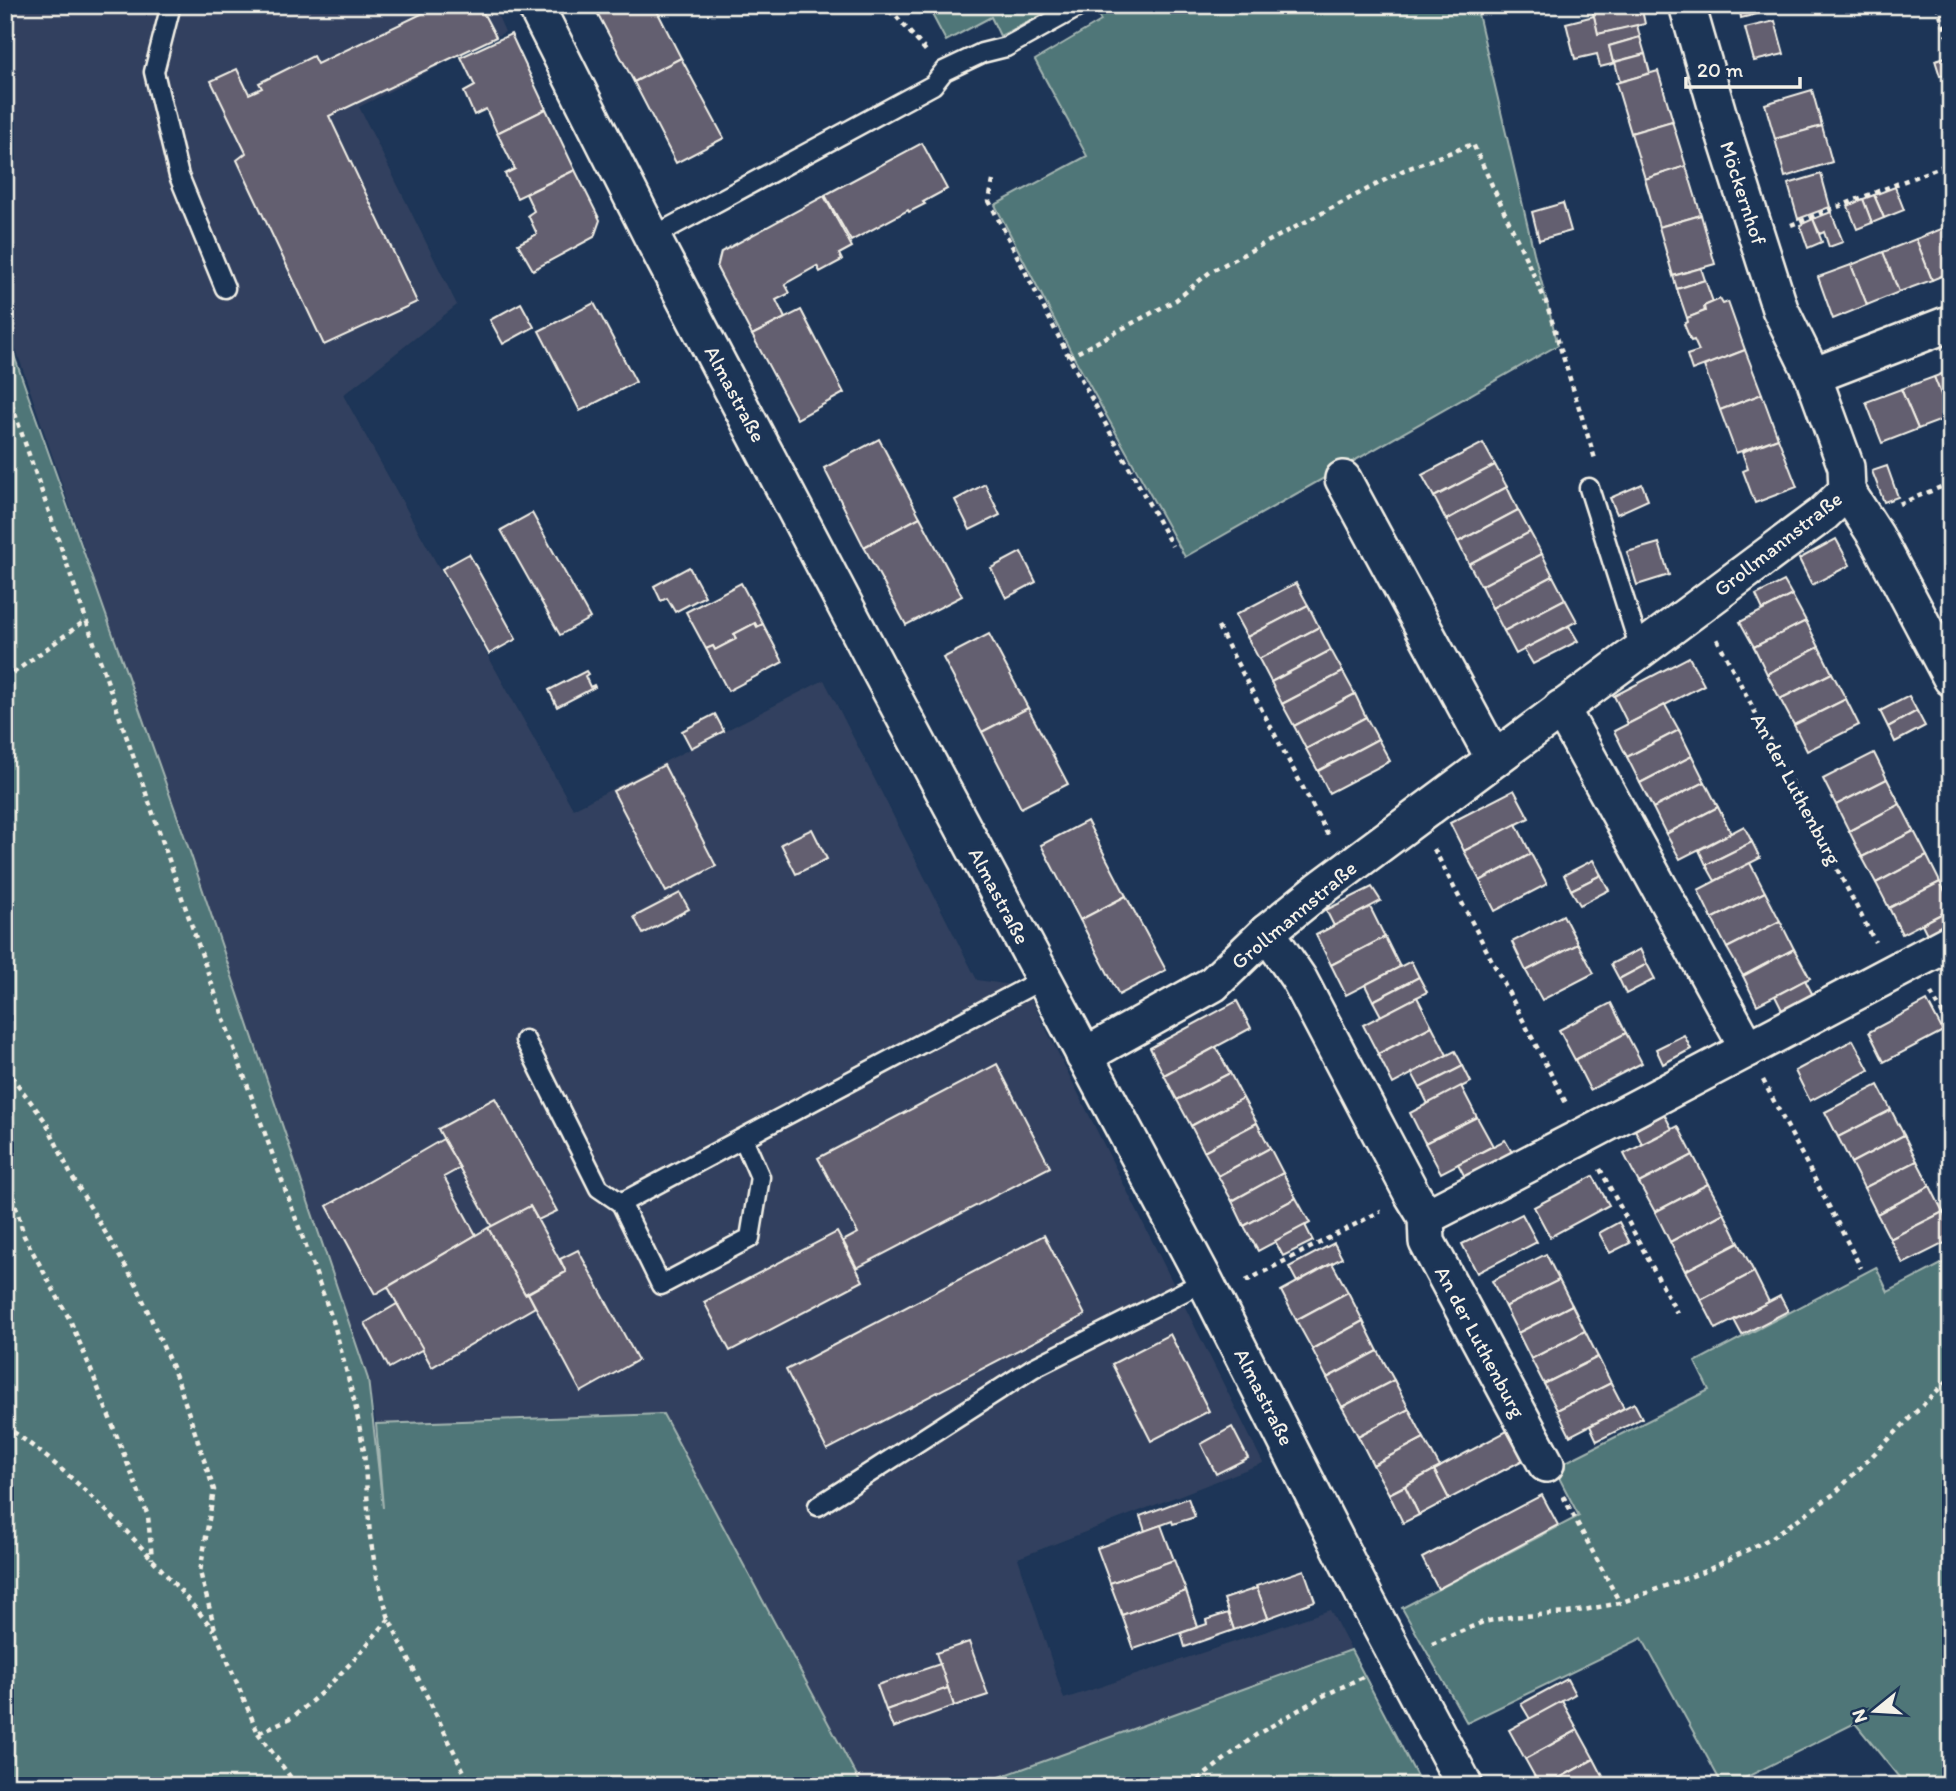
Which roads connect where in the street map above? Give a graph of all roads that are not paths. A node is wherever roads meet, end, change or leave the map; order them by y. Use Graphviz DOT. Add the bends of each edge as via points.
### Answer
graph roads {
  1 [pos="171,5"];
  2 [pos="535,5"];
  3 [pos="1082,5"];
  4 [pos="1687,5"];
  5 [pos="652,237"];
  6 [pos="225,288"];
  7 [pos="1951,323"];
  8 [pos="1813,376"];
  9 [pos="1343,479"];
  10 [pos="1589,488"];
  11 [pos="1856,504"];
  12 [pos="1640,649"];
  13 [pos="1951,678"];
  14 [pos="1561,708"];
  15 [pos="1494,759"];
  16 [pos="1267,932"];
  17 [pos="1951,942"];
  18 [pos="1044,979"];
  19 [pos="525,1040"];
  20 [pos="1748,1049"];
  21 [pos="1084,1056"];
  22 [pos="743,1138"];
  23 [pos="621,1203"];
  24 [pos="1426,1217"];
  25 [pos="1209,1289"];
  26 [pos="1546,1464"];
  27 [pos="818,1506"];
  28 [pos="1465,1786"];
  1 -- 6 [label="lane" via="153,72 178,176"];
  2 -- 5 [label="street, Almastraße"];
  3 -- 5 [label="lane" via="1006,47 944,71 933,85"];
  4 -- 8 [label="street, Möckernhof" via="1780,309"];
  5 -- 18 [label="street, Almastraße"];
  7 -- 8 [label="street"];
  8 -- 11 [label="street, Grollmannstraße"];
  9 -- 15 [label="street"];
  10 -- 12 [label="lane"];
  11 -- 12 [label="street, Grollmannstraße" via="1823,514"];
  11 -- 13 [label="street"];
  12 -- 14 [label="street, Grollmannstraße"];
  14 -- 15 [label="street, Grollmannstraße"];
  14 -- 20 [label="street"];
  15 -- 16 [label="street, Grollmannstraße"];
  16 -- 21 [label="street, Grollmannstraße" via="1213,984"];
  16 -- 24 [label="street, An der Luthenburg" via="1299,979"];
  17 -- 20 [label="street"];
  18 -- 21 [label="street, Almastraße"];
  18 -- 22 [label="lane"];
  19 -- 23 [label="lane" via="598,1188"];
  20 -- 24 [label="street"];
  21 -- 25 [label="street, Almastraße"];
  22 -- 23 [label="lane"];
  22 -- 23 [label="lane" via="760,1177 750,1238 661,1285"];
  24 -- 26 [label="street, An der Luthenburg" via="1427,1242"];
  25 -- 27 [label="lane" via="1033,1368"];
  25 -- 28 [label="street, Almastraße"];
}
